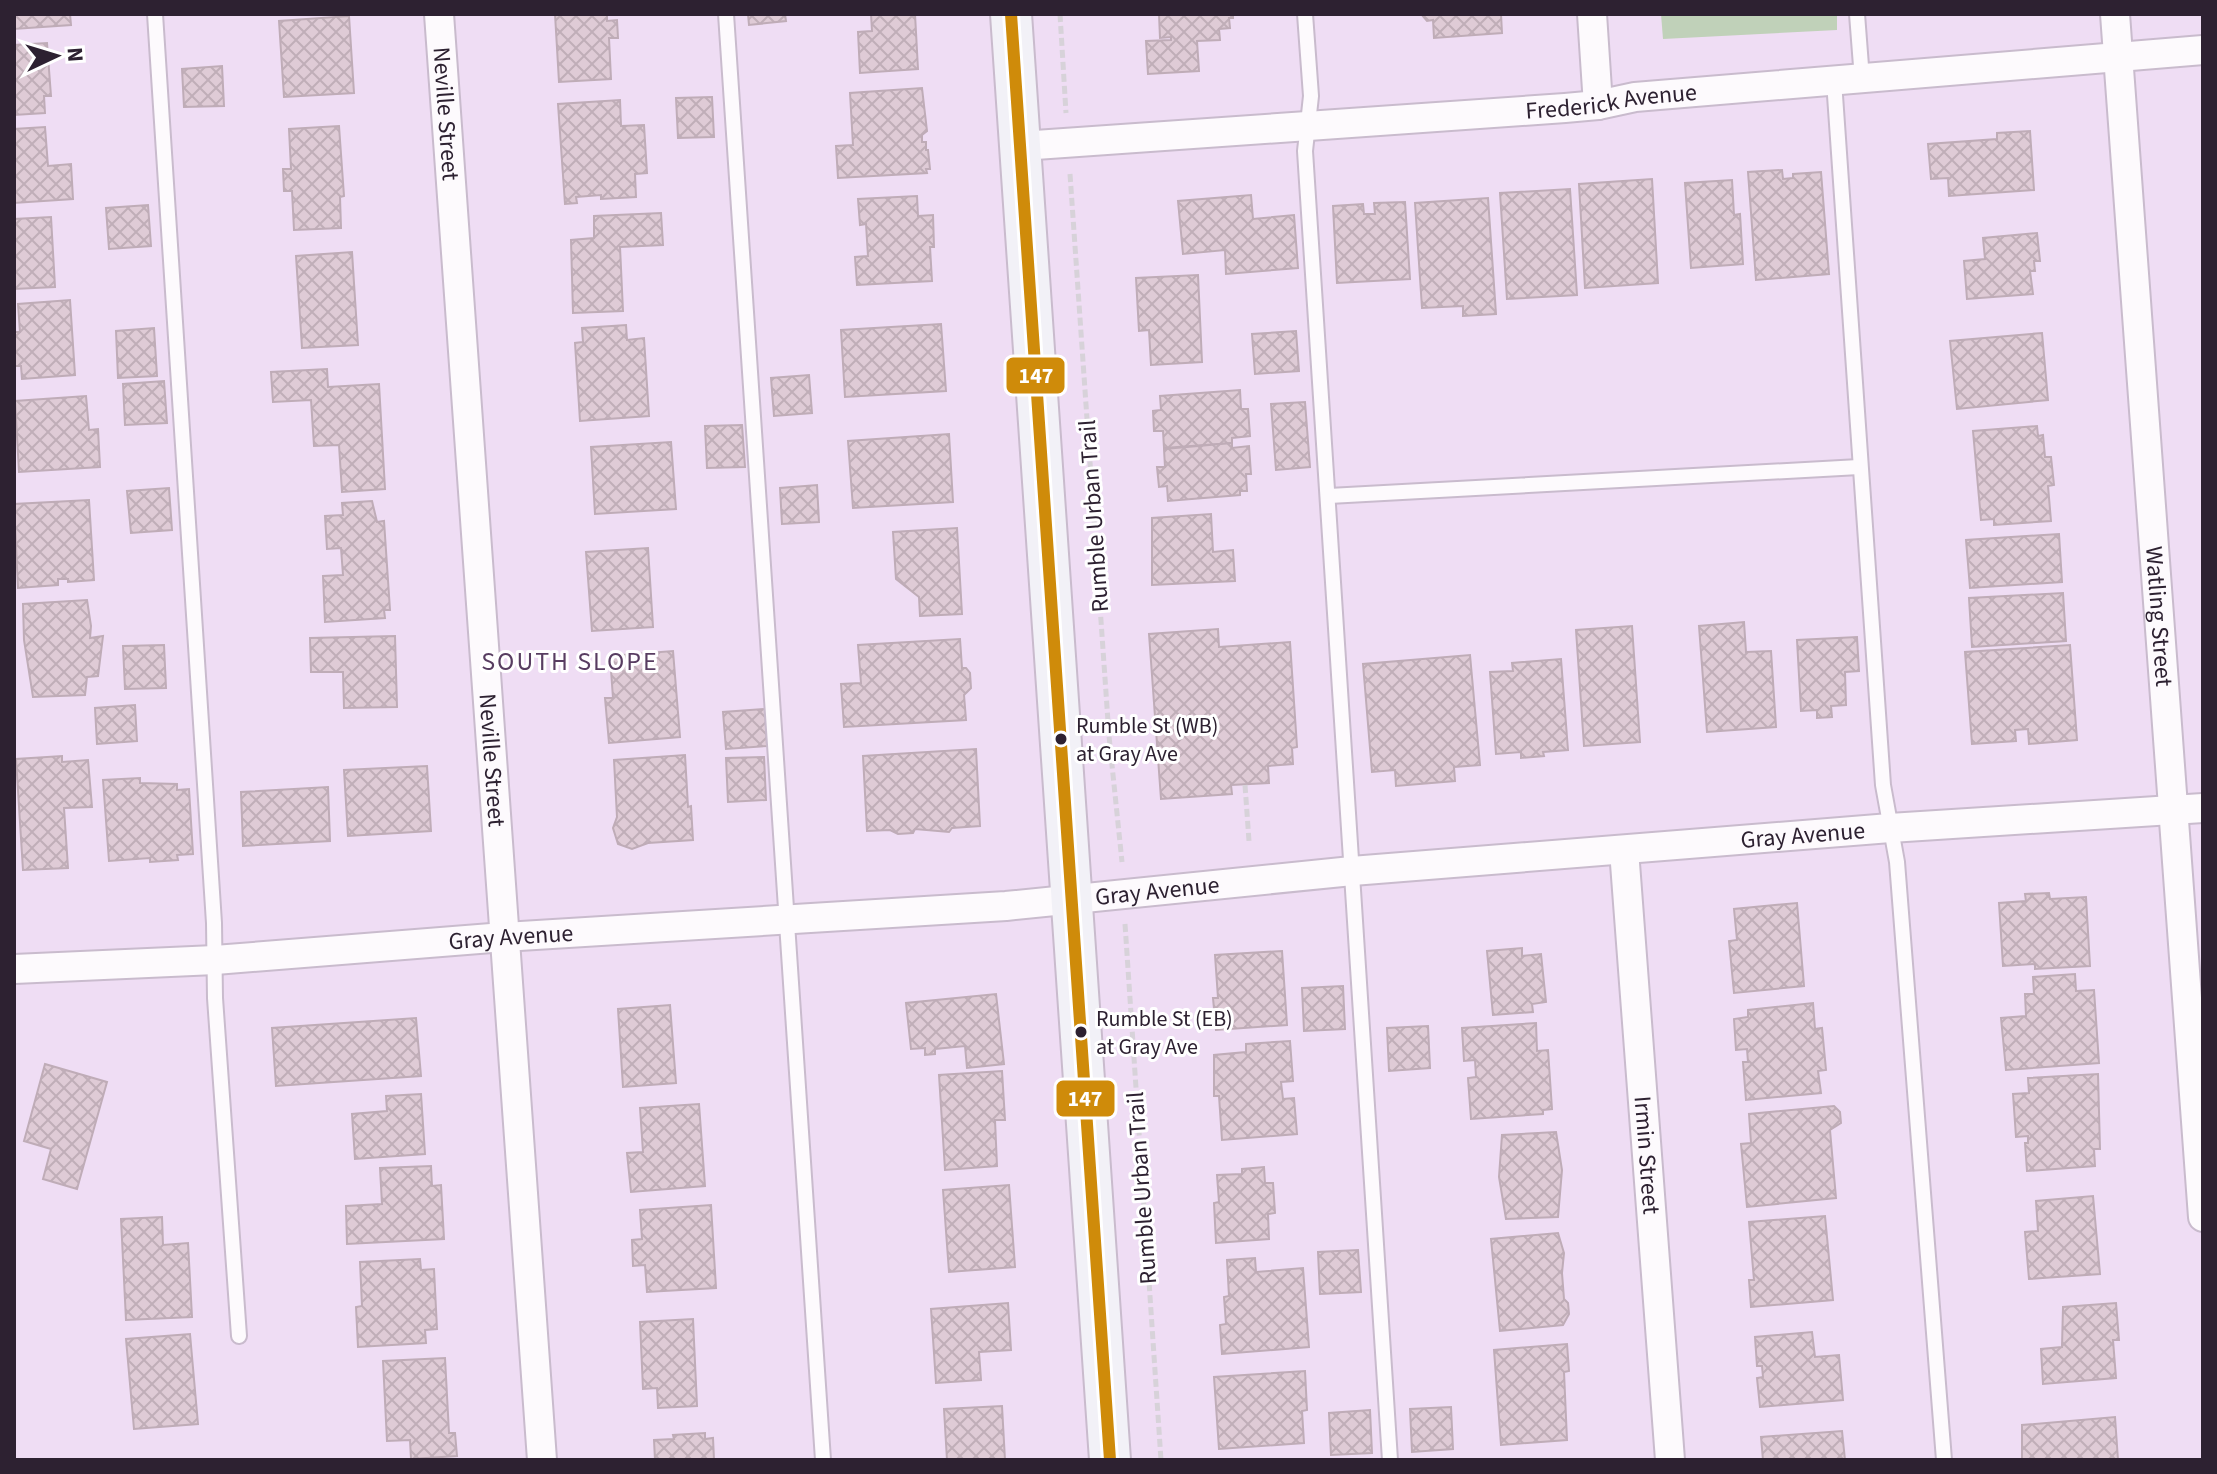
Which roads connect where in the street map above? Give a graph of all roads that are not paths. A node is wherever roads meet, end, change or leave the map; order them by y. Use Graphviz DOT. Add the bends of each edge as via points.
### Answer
graph roads {
  1 [pos="155,14"];
  2 [pos="439,14"];
  3 [pos="726,14"];
  4 [pos="1011,14"];
  5 [pos="1305,14"];
  6 [pos="1592,14"];
  7 [pos="1857,14"];
  8 [pos="2115,14"];
  9 [pos="2203,50"];
  10 [pos="2119,57"];
  11 [pos="1848,80"];
  12 [pos="1598,105"];
  13 [pos="1306,128"];
  14 [pos="1021,146"];
  15 [pos="1859,467"];
  16 [pos="1329,496"];
  17 [pos="2174,808"];
  18 [pos="2203,808"];
  19 [pos="1890,828"];
  20 [pos="1624,850"];
  21 [pos="1352,871"];
  22 [pos="1072,899"];
  23 [pos="789,919"];
  24 [pos="504,937"];
  25 [pos="215,960"];
  26 [pos="14,969"];
  27 [pos="2203,1217"];
  28 [pos="239,1336"];
  29 [pos="542,1460"];
  30 [pos="823,1460"];
  31 [pos="1110,1460"];
  32 [pos="1390,1460"];
  33 [pos="1670,1460"];
  34 [pos="1944,1460"];
  1 -- 25 [label="lane"];
  2 -- 24 [label="street, Neville Street"];
  3 -- 23 [label="lane"];
  4 -- 14 [label="street"];
  5 -- 13 [label="lane" via="1311,96"];
  6 -- 12 [label="street"];
  7 -- 11 [label="lane"];
  8 -- 10 [label="street, Watling Street"];
  9 -- 10 [label="street, Frederick Avenue"];
  10 -- 11 [label="street, Frederick Avenue"];
  10 -- 17 [label="street, Watling Street"];
  11 -- 12 [label="street, Frederick Avenue" via="1635,97"];
  11 -- 15 [label="lane"];
  12 -- 13 [label="street, Frederick Avenue"];
  13 -- 14 [label="street, Frederick Avenue"];
  13 -- 16 [label="lane"];
  14 -- 22 [label="street"];
  15 -- 16 [label="lane"];
  15 -- 19 [label="lane"];
  16 -- 21 [label="lane"];
  17 -- 18 [label="street, Gray Avenue"];
  17 -- 19 [label="street, Gray Avenue"];
  17 -- 27 [label="street, Watling Street"];
  19 -- 20 [label="street, Gray Avenue"];
  19 -- 34 [label="lane" via="1897,862"];
  20 -- 21 [label="street, Gray Avenue"];
  20 -- 33 [label="street, Irmin Street"];
  21 -- 22 [label="street, Gray Avenue"];
  21 -- 32 [label="lane"];
  22 -- 23 [label="street, Gray Avenue"];
  22 -- 31 [label="street"];
  23 -- 24 [label="street, Gray Avenue"];
  23 -- 30 [label="lane"];
  24 -- 25 [label="street, Gray Avenue"];
  24 -- 29 [label="street, Neville Street"];
  25 -- 26 [label="street, Gray Avenue"];
  25 -- 28 [label="lane"];
}
